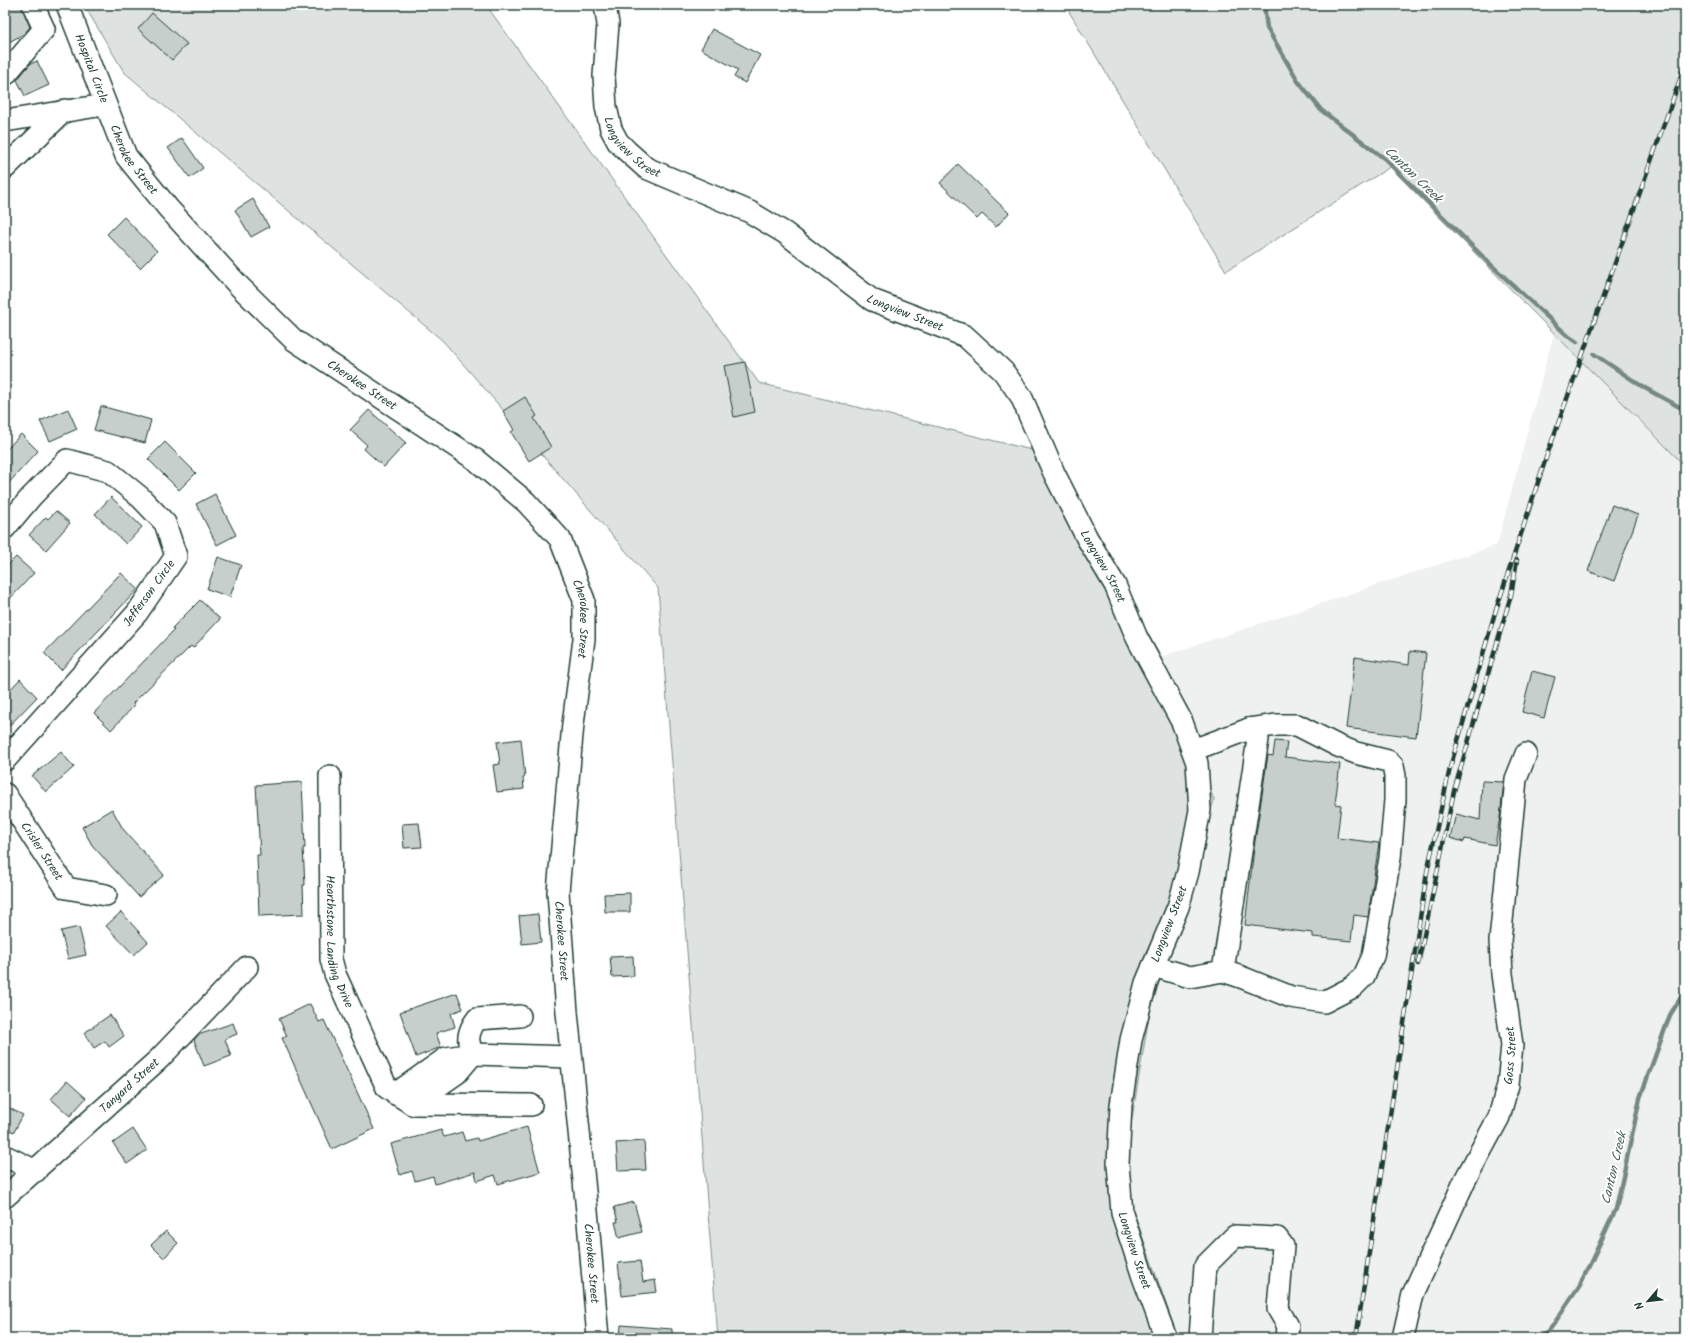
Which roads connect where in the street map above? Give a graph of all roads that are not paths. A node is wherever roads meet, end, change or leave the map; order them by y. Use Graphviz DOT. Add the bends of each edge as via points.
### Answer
graph roads {
  1 [pos="33,5"];
  2 [pos="67,5"];
  3 [pos="605,5"];
  4 [pos="5,75"];
  5 [pos="104,105"];
  6 [pos="65,110"];
  7 [pos="5,121"];
  8 [pos="5,168"];
  9 [pos="5,528"];
  10 [pos="1249,729"];
  11 [pos="1193,750"];
  12 [pos="1526,754"];
  13 [pos="5,760"];
  14 [pos="330,776"];
  15 [pos="5,794"];
  16 [pos="106,895"];
  17 [pos="1153,966"];
  18 [pos="246,967"];
  19 [pos="1223,971"];
  20 [pos="520,1016"];
  21 [pos="473,1054"];
  22 [pos="571,1056"];
  23 [pos="404,1099"];
  24 [pos="531,1105"];
  25 [pos="5,1156"];
  26 [pos="36,1171"];
  27 [pos="5,1197"];
  28 [pos="598,1338"];
  29 [pos="1166,1338"];
  30 [pos="1200,1338"];
  31 [pos="1287,1338"];
  32 [pos="1403,1338"];
  1 -- 4 [label="street" via="44,29"];
  2 -- 5 [label="street, Hospital Circle"];
  3 -- 11 [label="street, Longview Street" via="608,24 604,76 606,107 611,129 627,151 646,168 750,212 785,233 872,300 965,336 1004,370 1021,396 1054,473 1087,538 1115,585 1137,638 1182,722"];
  5 -- 6 [label="street, Hospital Circle"];
  5 -- 22 [label="street, Cherokee Street" via="126,156 154,191 238,285 294,340 476,460 526,502 560,539 584,600 584,639 573,724 558,892"];
  6 -- 7 [label="street, Hospital Circle"];
  6 -- 8 [label="street"];
  9 -- 13 [label="street, Jefferson Circle" via="67,460 108,471 140,497 165,523 176,556 137,613"];
  10 -- 11 [label="street"];
  10 -- 19 [label="street" via="1258,739"];
  10 -- 19 [label="street" via="1276,725 1297,726 1356,753 1388,761 1393,766 1396,800 1390,858 1373,956 1364,976 1353,987 1324,1002 1291,997"];
  11 -- 17 [label="street, Longview Street" via="1197,763 1200,798 1194,845 1178,907"];
  12 -- 32 [label="street, Goss Street" via="1516,779 1500,941 1512,1045 1508,1085 1499,1117 1456,1200 1413,1294"];
  14 -- 23 [label="street, Hearthstone Landing Drive" via="331,959 335,974 387,1088"];
  15 -- 16 [label="street, Crisler Street" via="66,888"];
  17 -- 19 [label="street" via="1190,976"];
  17 -- 29 [label="street, Longview Street" via="1146,983 1132,1040 1121,1106 1118,1164 1122,1213"];
  18 -- 26 [label="street, Tanyard Street" via="159,1059"];
  20 -- 21 [label="street" via="477,1019 469,1030 468,1046"];
  21 -- 22 [label="street"];
  21 -- 23 [label="street" via="458,1073"];
  22 -- 28 [label="street, Cherokee Street"];
  23 -- 24 [label="street"];
  25 -- 26 [label="street"];
  26 -- 27 [label="street, Tanyard Street"];
  30 -- 31 [label="street" via="1205,1266 1234,1236 1277,1238 1283,1246 1278,1309 1288,1326"];
}
